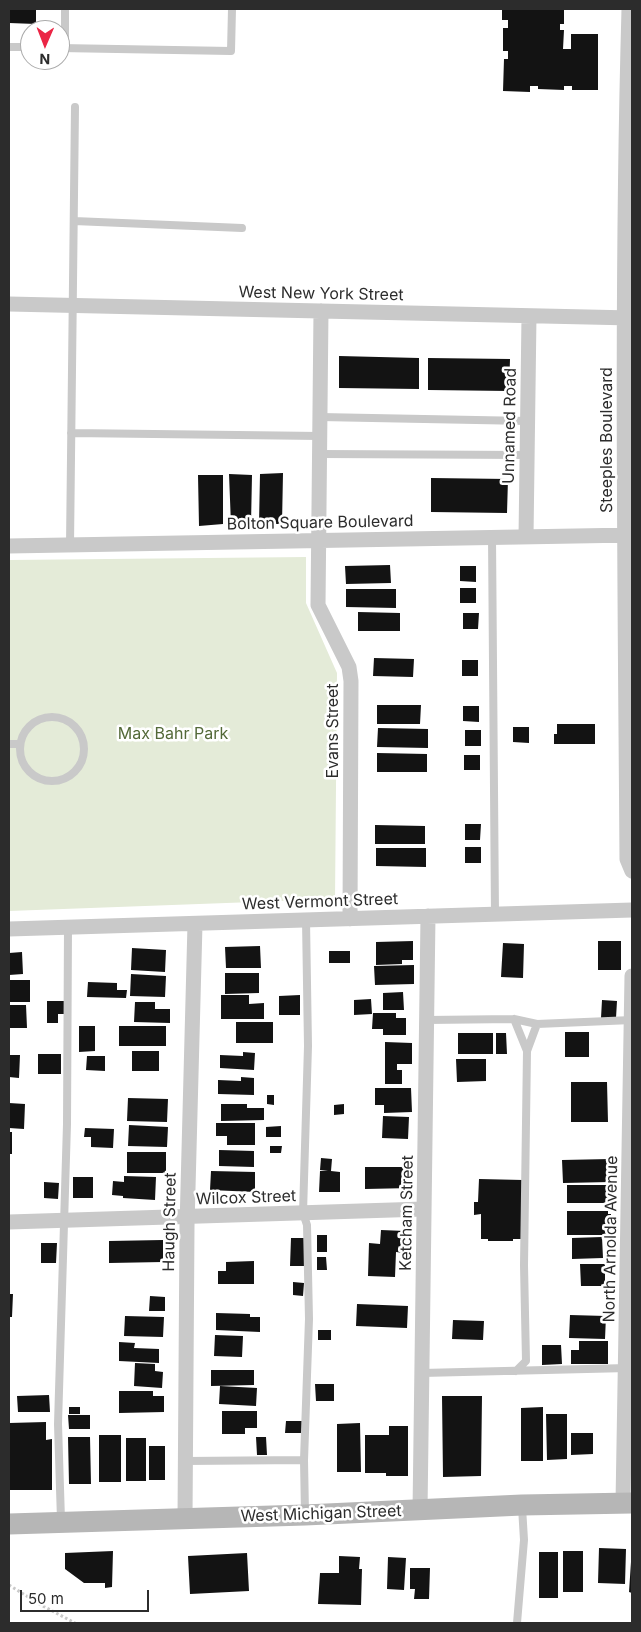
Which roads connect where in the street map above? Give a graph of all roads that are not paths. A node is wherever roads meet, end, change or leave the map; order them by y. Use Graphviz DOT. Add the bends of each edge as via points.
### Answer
graph roads {
  1 [pos="232,9"];
  2 [pos="630,9"];
  3 [pos="70,48"];
  4 [pos="76,107"];
  5 [pos="74,221"];
  6 [pos="242,228"];
  7 [pos="9,304"];
  8 [pos="72,306"];
  9 [pos="321,311"];
  10 [pos="529,316"];
  11 [pos="628,318"];
  12 [pos="320,417"];
  13 [pos="528,421"];
  14 [pos="71,433"];
  15 [pos="320,436"];
  16 [pos="320,454"];
  17 [pos="527,454"];
  18 [pos="628,535"];
  19 [pos="492,537"];
  20 [pos="526,537"];
  21 [pos="319,540"];
  22 [pos="70,545"];
  23 [pos="9,546"];
  24 [pos="9,744"];
  25 [pos="20,744"];
  26 [pos="632,871"];
  27 [pos="632,910"];
  28 [pos="495,915"];
  29 [pos="428,916"];
  30 [pos="350,919"];
  31 [pos="306,920"];
  32 [pos="195,924"];
  33 [pos="68,928"];
  34 [pos="9,929"];
  35 [pos="632,976"];
  36 [pos="514,1019"];
  37 [pos="426,1020"];
  38 [pos="632,1020"];
  39 [pos="537,1024"];
  40 [pos="527,1051"];
  41 [pos="424,1209"];
  42 [pos="303,1213"];
  43 [pos="187,1217"];
  44 [pos="63,1221"];
  45 [pos="9,1222"];
  46 [pos="629,1368"];
  47 [pos="516,1371"];
  48 [pos="422,1374"];
  49 [pos="304,1460"];
  50 [pos="185,1461"];
  51 [pos="628,1503"];
  52 [pos="522,1506"];
  53 [pos="420,1511"];
  54 [pos="305,1515"];
  55 [pos="185,1519"];
  56 [pos="61,1523"];
  57 [pos="9,1524"];
  58 [pos="516,1623"];
  1 -- 3 [label="lane" via="231,51"];
  2 -- 11 [label="street, Steeples Boulevard" via="626,114"];
  4 -- 5 [label="lane"];
  5 -- 6 [label="lane"];
  5 -- 8 [label="lane"];
  7 -- 8 [label="street, West New York Street"];
  8 -- 9 [label="street, West New York Street"];
  8 -- 14 [label="lane"];
  9 -- 10 [label="street, West New York Street"];
  9 -- 12 [label="street, Evans Street"];
  10 -- 11 [label="street, West New York Street"];
  10 -- 13 [label="street, Unnamed Road"];
  11 -- 18 [label="street, Steeples Boulevard"];
  12 -- 13 [label="lane"];
  12 -- 15 [label="street, Evans Street"];
  13 -- 17 [label="street, Unnamed Road"];
  14 -- 15 [label="lane"];
  14 -- 22 [label="lane"];
  15 -- 16 [label="street, Evans Street"];
  16 -- 17 [label="lane"];
  16 -- 21 [label="street, Evans Street"];
  17 -- 20 [label="street, Unnamed Road"];
  18 -- 20 [label="street, Bolton Square Boulevard"];
  18 -- 26 [label="street, Steeples Boulevard" via="627,858"];
  19 -- 20 [label="street, Bolton Square Boulevard"];
  19 -- 21 [label="street, Bolton Square Boulevard"];
  19 -- 28 [label="lane"];
  21 -- 22 [label="street, Bolton Square Boulevard"];
  21 -- 30 [label="street, Evans Street" via="318,605 349,667 351,681"];
  22 -- 23 [label="street, Bolton Square Boulevard"];
  24 -- 25 [label="lane"];
  25 -- 25 [label="lane" via="20,755 29,771 49,781 72,774 79,766 84,744 75,727 56,717 32,723"];
  27 -- 28 [label="street, West Vermont Street"];
  28 -- 29 [label="street, West Vermont Street"];
  29 -- 30 [label="street, West Vermont Street"];
  29 -- 37 [label="street, Ketcham Street"];
  30 -- 31 [label="street, West Vermont Street"];
  31 -- 32 [label="street, West Vermont Street"];
  31 -- 42 [label="lane" via="308,1046"];
  32 -- 33 [label="street, West Vermont Street"];
  32 -- 43 [label="street, Haugh Street"];
  33 -- 34 [label="street, West Vermont Street"];
  33 -- 44 [label="lane"];
  35 -- 38 [label="street, North Arnolda Avenue"];
  36 -- 37 [label="lane"];
  36 -- 39 [label="lane"];
  36 -- 40 [label="lane"];
  37 -- 41 [label="street, Ketcham Street"];
  38 -- 39 [label="lane"];
  38 -- 46 [label="street, North Arnolda Avenue"];
  39 -- 40 [label="lane"];
  40 -- 47 [label="lane" via="526,1361"];
  41 -- 42 [label="street, Wilcox Street"];
  41 -- 48 [label="street, Ketcham Street"];
  42 -- 43 [label="street, Wilcox Street"];
  42 -- 49 [label="lane" via="307,1226 309,1319"];
  43 -- 44 [label="street, Wilcox Street"];
  43 -- 50 [label="street, Haugh Street"];
  44 -- 45 [label="street, Wilcox Street"];
  44 -- 56 [label="lane" via="58,1424"];
  46 -- 47 [label="lane"];
  46 -- 51 [label="street, North Arnolda Avenue"];
  47 -- 48 [label="lane"];
  48 -- 53 [label="street, Ketcham Street"];
  49 -- 50 [label="lane"];
  49 -- 54 [label="lane"];
  50 -- 55 [label="street, Haugh Street"];
  51 -- 52 [label="main road, West Michigan Street"];
  52 -- 53 [label="main road, West Michigan Street"];
  52 -- 58 [label="lane" via="524,1540"];
  53 -- 54 [label="main road, West Michigan Street"];
  54 -- 55 [label="main road, West Michigan Street"];
  55 -- 56 [label="main road, West Michigan Street"];
  56 -- 57 [label="main road, West Michigan Street"];
}
